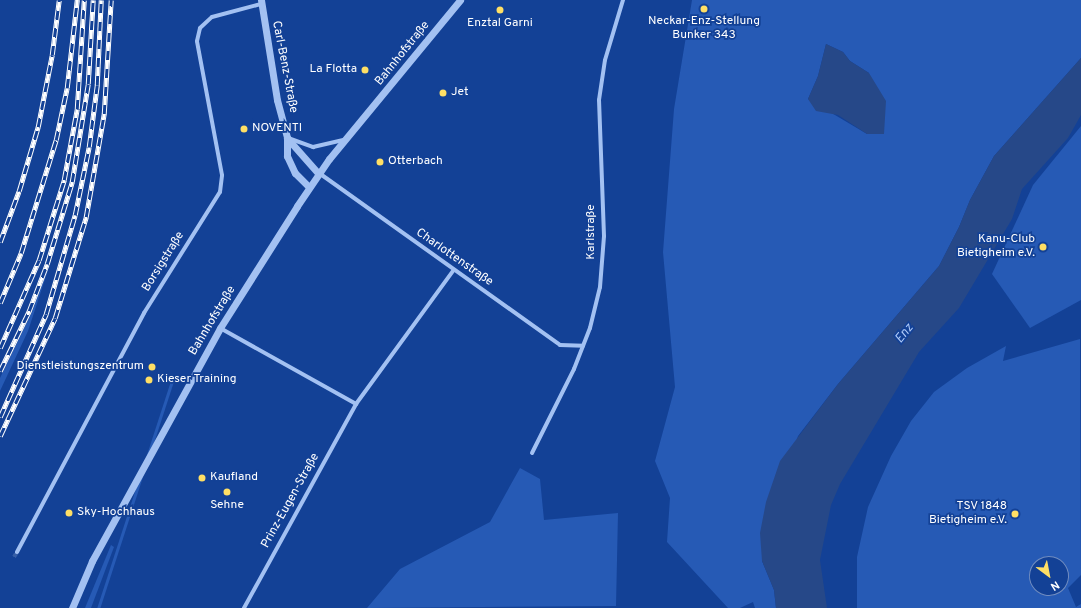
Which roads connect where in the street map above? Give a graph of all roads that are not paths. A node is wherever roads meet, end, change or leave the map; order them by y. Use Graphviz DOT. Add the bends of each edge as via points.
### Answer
graph roads {
  1 [pos="460,0"];
  2 [pos="623,0"];
  3 [pos="261,2"];
  4 [pos="287,138"];
  5 [pos="345,139"];
  6 [pos="318,173"];
  7 [pos="309,187"];
  8 [pos="453,271"];
  9 [pos="220,328"];
  10 [pos="583,346"];
  11 [pos="356,404"];
  12 [pos="532,453"];
  13 [pos="17,552"];
  14 [pos="72,608"];
  15 [pos="244,608"];
  1 -- 5 [label="street, Bahnhofstraße" via="394,83"];
  2 -- 10 [label="street, Karlstraße" via="601,80 599,100 603,259 598,295"];
  3 -- 4 [label="street, Carl-Benz-Straße" via="277,100"];
  3 -- 13 [label="street, Borsigstraße" via="212,17 200,28 197,41 222,175 220,192 144,313"];
  4 -- 5 [label="street" via="313,147"];
  4 -- 6 [label="street, Carl-Benz-Straße"];
  4 -- 7 [label="street, Carl-Benz-Straße" via="287,156 295,173"];
  5 -- 6 [label="street, Bahnhofstraße"];
  6 -- 7 [label="street, Bahnhofstraße"];
  6 -- 8 [label="street, Charlottenstraße"];
  7 -- 9 [label="street, Bahnhofstraße"];
  8 -- 10 [label="street, Charlottenstraße" via="560,345"];
  8 -- 11 [label="street, Prinz-Eugen-Straße"];
  9 -- 11 [label="street"];
  9 -- 14 [label="street, Bahnhofstraße" via="92,561"];
  10 -- 12 [label="street, Karlstraße"];
  11 -- 15 [label="street, Prinz-Eugen-Straße"];
}
